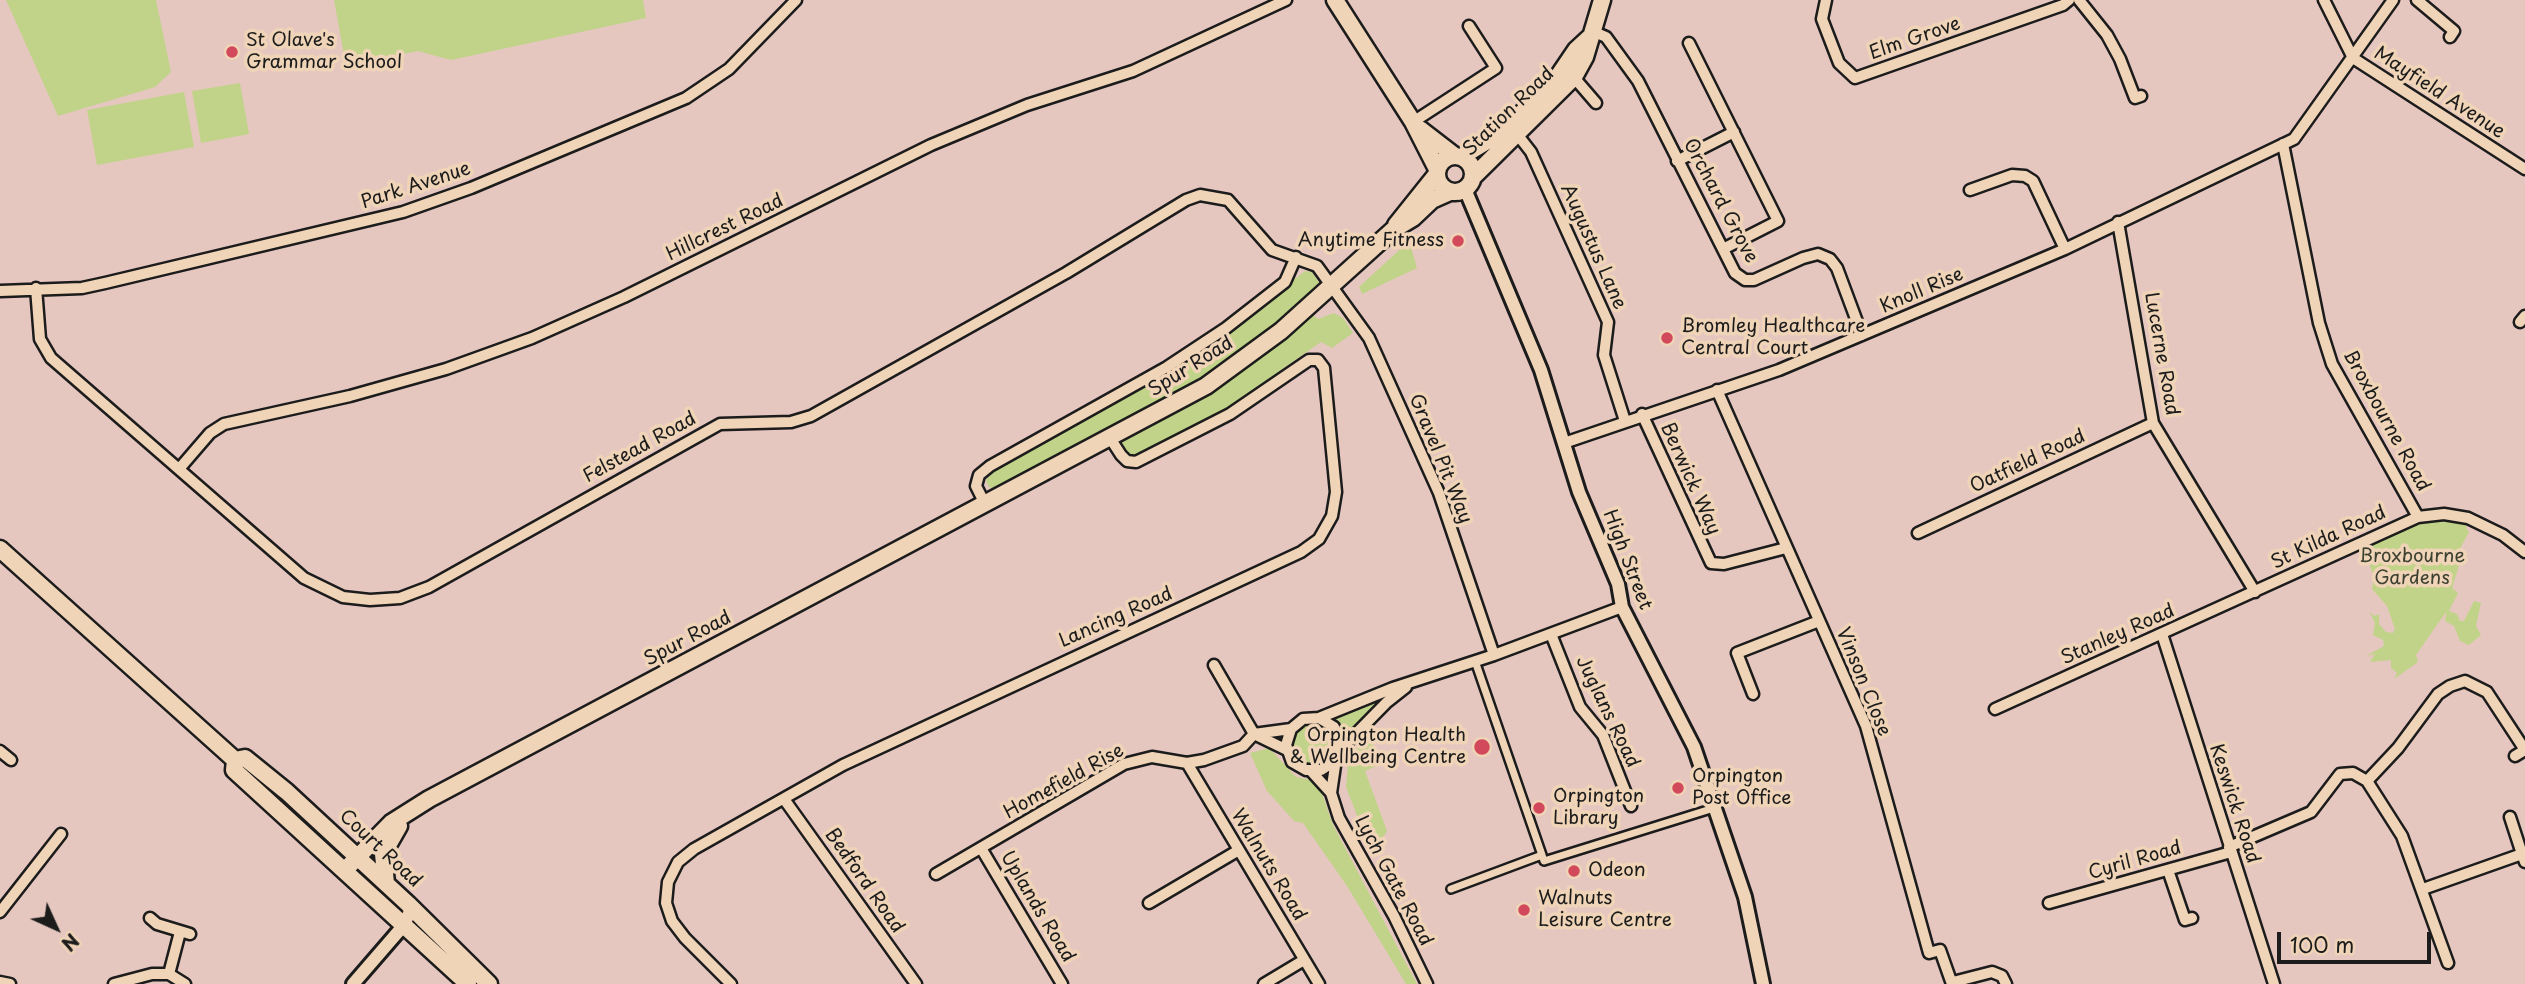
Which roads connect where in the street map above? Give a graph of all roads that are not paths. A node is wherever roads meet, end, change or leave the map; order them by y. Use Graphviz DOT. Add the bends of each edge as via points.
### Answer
graph roads {
  1 [pos="796,0"];
  2 [pos="1286,0"];
  3 [pos="1335,0"];
  4 [pos="1602,0"];
  5 [pos="1826,0"];
  6 [pos="2069,0"];
  7 [pos="2079,0"];
  8 [pos="2324,0"];
  9 [pos="2393,0"];
  10 [pos="2417,0"];
  11 [pos="1469,26"];
  12 [pos="1591,34"];
  13 [pos="2450,37"];
  14 [pos="1689,43"];
  15 [pos="2353,58"];
  16 [pos="1569,73"];
  17 [pos="2141,96"];
  18 [pos="1596,103"];
  19 [pos="1413,122"];
  20 [pos="1734,132"];
  21 [pos="1517,134"];
  22 [pos="2283,144"];
  23 [pos="1458,156"];
  24 [pos="1677,161"];
  25 [pos="2525,169"];
  26 [pos="1436,172"];
  27 [pos="1463,186"];
  28 [pos="1970,190"];
  29 [pos="2118,222"];
  30 [pos="1393,230"];
  31 [pos="1723,249"];
  32 [pos="2065,249"];
  33 [pos="1296,257"];
  34 [pos="36,288"];
  35 [pos="1330,288"];
  36 [pos="0,291"];
  37 [pos="1862,335"];
  38 [pos="1717,390"];
  39 [pos="1642,414"];
  40 [pos="1625,421"];
  41 [pos="2153,423"];
  42 [pos="1110,438"];
  43 [pos="1564,443"];
  44 [pos="179,470"];
  45 [pos="985,504"];
  46 [pos="2418,517"];
  47 [pos="1918,533"];
  48 [pos="1786,548"];
  49 [pos="0,549"];
  50 [pos="2525,552"];
  51 [pos="2255,592"];
  52 [pos="1622,607"];
  53 [pos="1819,621"];
  54 [pos="1551,634"];
  55 [pos="2162,634"];
  56 [pos="1494,655"];
  57 [pos="1475,661"];
  58 [pos="1214,665"];
  59 [pos="1410,684"];
  60 [pos="1753,694"];
  61 [pos="1995,709"];
  62 [pos="1319,718"];
  63 [pos="1291,729"];
  64 [pos="1254,734"];
  65 [pos="1287,750"];
  66 [pos="0,751"];
  67 [pos="1337,755"];
  68 [pos="2515,756"];
  69 [pos="11,760"];
  70 [pos="235,760"];
  71 [pos="1187,763"];
  72 [pos="1311,771"];
  73 [pos="2367,781"];
  74 [pos="1331,793"];
  75 [pos="784,799"];
  76 [pos="1631,806"];
  77 [pos="1714,808"];
  78 [pos="410,809"];
  79 [pos="2510,817"];
  80 [pos="61,834"];
  81 [pos="981,848"];
  82 [pos="2230,849"];
  83 [pos="1239,850"];
  84 [pos="1542,855"];
  85 [pos="358,856"];
  86 [pos="2524,858"];
  87 [pos="345,870"];
  88 [pos="2168,870"];
  89 [pos="936,874"];
  90 [pos="386,883"];
  91 [pos="1451,889"];
  92 [pos="2423,889"];
  93 [pos="2049,902"];
  94 [pos="1149,903"];
  95 [pos="408,904"];
  96 [pos="0,912"];
  97 [pos="150,918"];
  98 [pos="2192,918"];
  99 [pos="404,925"];
  100 [pos="1304,960"];
  101 [pos="2448,963"];
  102 [pos="169,974"];
  103 [pos="0,982"];
  104 [pos="1952,983"];
  105 [pos="10,984"];
  106 [pos="114,984"];
  107 [pos="185,984"];
  108 [pos="353,984"];
  109 [pos="468,984"];
  110 [pos="489,984"];
  111 [pos="731,984"];
  112 [pos="916,984"];
  113 [pos="1062,984"];
  114 [pos="1264,984"];
  115 [pos="1319,984"];
  116 [pos="1427,984"];
  117 [pos="1763,984"];
  118 [pos="2006,984"];
  119 [pos="2274,984"];
  1 -- 34 [label="street, Park Avenue" via="729,69 695,93 471,188 403,212 105,283"];
  2 -- 44 [label="street, Hillcrest Road" via="1133,71 1027,105 931,145 624,298 532,338 350,396 225,424 210,433"];
  3 -- 19 [label="main road"];
  4 -- 12 [label="main road, Station Road"];
  5 -- 6 [label="street, Elm Grove" via="1822,19 1839,64 1855,78"];
  7 -- 17 [label="street" via="2107,35 2135,98"];
  8 -- 15 [label="street, Mayfield Avenue"];
  9 -- 15 [label="street, Knoll Rise"];
  10 -- 13 [label="street" via="2454,31"];
  11 -- 19 [label="street" via="1496,68"];
  12 -- 16 [label="main road, Station Road" via="1576,50"];
  12 -- 24 [label="street, Orchard Grove" via="1606,37 1638,81"];
  14 -- 20 [label="street"];
  15 -- 22 [label="street, Knoll Rise" via="2294,139"];
  15 -- 25 [label="street, Mayfield Avenue"];
  16 -- 18 [label="street"];
  16 -- 21 [label="main road, Station Road"];
  16 -- 23 [label="main road, Station Road" via="1509,125"];
  19 -- 23 [label="main road"];
  19 -- 26 [label="main road"];
  20 -- 24 [label="street"];
  20 -- 31 [label="street" via="1778,221"];
  21 -- 27 [label="main road, Station Road"];
  21 -- 40 [label="street, Augustus Lane" via="1531,152 1608,322 1604,355"];
  22 -- 29 [label="street, Knoll Rise"];
  22 -- 46 [label="street, Broxbourne Road" via="2319,323 2332,364"];
  23 -- 26 [label="main road" via="1443,160"];
  23 -- 27 [label="main road" via="1471,164"];
  24 -- 31 [label="street, Orchard Grove"];
  26 -- 27 [label="main road" via="1440,186"];
  26 -- 30 [label="main road, Spur Road"];
  27 -- 30 [label="main road, Spur Road" via="1432,200"];
  27 -- 43 [label="street, High Street" via="1541,370"];
  28 -- 32 [label="street" via="2012,175 2025,176 2033,181"];
  29 -- 32 [label="street, Knoll Rise"];
  29 -- 41 [label="street, Lucerne Road"];
  30 -- 35 [label="main road, Spur Road"];
  31 -- 37 [label="street, Orchard Grove" via="1735,274 1745,280 1818,254 1830,259"];
  32 -- 37 [label="street, Knoll Rise"];
  33 -- 35 [label="street, Felstead Road" via="1317,265"];
  33 -- 44 [label="street, Felstead Road" via="1265,244 1228,200 1200,195 1186,200 811,416 791,422 720,424 429,587 400,598 343,597 304,578"];
  33 -- 45 [label="street, Spur Road" via="1285,282 1226,328 1167,367 990,466 979,475 976,486"];
  34 -- 36 [label="street, Park Avenue"];
  34 -- 44 [label="street, Felstead Road" via="44,350"];
  35 -- 42 [label="main road, Spur Road" via="1216,379"];
  35 -- 56 [label="street, Gravel Pit Way" via="1369,338 1430,471"];
  37 -- 38 [label="street, Knoll Rise"];
  38 -- 39 [label="street, Knoll Rise"];
  38 -- 48 [label="street, Vinson Close"];
  39 -- 40 [label="street, Knoll Rise"];
  39 -- 48 [label="street, Berwick Way" via="1711,563 1724,564"];
  40 -- 43 [label="street, Knoll Rise"];
  41 -- 47 [label="street, Oatfield Road"];
  41 -- 51 [label="street, Lucerne Road"];
  42 -- 45 [label="main road, Spur Road"];
  42 -- 75 [label="street, Lancing Road" via="1121,456 1136,462 1230,414 1310,360 1318,360 1324,368 1336,492 1332,516 1319,539 1301,552 842,765"];
  43 -- 52 [label="street, High Street" via="1579,492 1620,589"];
  45 -- 78 [label="main road, Spur Road"];
  46 -- 50 [label="street, Broxbourne Road" via="2444,514 2468,518"];
  46 -- 51 [label="street, St Kilda Road"];
  48 -- 53 [label="street, Vinson Close"];
  49 -- 70 [label="main road, Court Road"];
  51 -- 55 [label="street, Stanley Road"];
  52 -- 54 [label="street, Homefield Rise"];
  52 -- 77 [label="street, High Street" via="1686,731"];
  53 -- 60 [label="street" via="1737,653"];
  53 -- 104 [label="street, Vinson Close" via="1866,726 1929,953 1940,950"];
  54 -- 56 [label="street, Homefield Rise"];
  54 -- 76 [label="street, Juglans Road" via="1575,696 1603,735"];
  55 -- 61 [label="street, Stanley Road"];
  55 -- 82 [label="street, Keswick Road"];
  56 -- 57 [label="street, Homefield Rise"];
  57 -- 59 [label="street, Homefield Rise"];
  57 -- 84 [label="street"];
  58 -- 64 [label="street"];
  59 -- 62 [label="street, Homefield Rise"];
  59 -- 67 [label="street, Homefield Rise"];
  62 -- 63 [label="street, Homefield Rise" via="1303,719"];
  62 -- 67 [label="street" via="1337,732"];
  63 -- 64 [label="street, Homefield Rise"];
  63 -- 65 [label="street"];
  64 -- 65 [label="street"];
  64 -- 71 [label="street, Homefield Rise" via="1243,746"];
  65 -- 72 [label="street" via="1296,766"];
  66 -- 69 [label="street"];
  67 -- 72 [label="street" via="1327,767"];
  67 -- 74 [label="street, Lych Gate Road"];
  68 -- 73 [label="street" via="2525,750 2487,692 2465,681 2438,694"];
  70 -- 85 [label="main road, Court Road" via="245,758"];
  70 -- 87 [label="main road, Court Road" via="234,770"];
  71 -- 81 [label="street, Homefield Rise" via="1152,757 1125,764"];
  71 -- 83 [label="street, Walnuts Road"];
  72 -- 74 [label="street, Lych Gate Road"];
  73 -- 82 [label="street, Cyril Road" via="2344,772 2311,812"];
  73 -- 92 [label="street" via="2402,836"];
  74 -- 116 [label="street, Lych Gate Road" via="1339,818"];
  75 -- 111 [label="street, Lancing Road" via="694,849 678,862 667,882 666,903 672,921"];
  75 -- 112 [label="street, Bedford Road"];
  77 -- 84 [label="street" via="1544,861"];
  77 -- 117 [label="street, High Street" via="1749,909"];
  78 -- 85 [label="main road"];
  78 -- 90 [label="main road" via="384,849"];
  79 -- 86 [label="street"];
  80 -- 96 [label="street"];
  81 -- 89 [label="street, Homefield Rise"];
  81 -- 113 [label="street, Uplands Road"];
  82 -- 88 [label="street, Cyril Road"];
  82 -- 119 [label="street, Keswick Road"];
  83 -- 94 [label="street"];
  83 -- 100 [label="street, Walnuts Road"];
  84 -- 91 [label="street"];
  85 -- 87 [label="main road"];
  85 -- 90 [label="main road, Court Road"];
  86 -- 92 [label="street"];
  87 -- 99 [label="main road, Court Road"];
  88 -- 93 [label="street, Cyril Road"];
  88 -- 98 [label="street" via="2185,920"];
  90 -- 95 [label="main road, Court Road"];
  92 -- 101 [label="street"];
  95 -- 99 [label="street" via="411,909"];
  95 -- 110 [label="main road, Court Road"];
  97 -- 102 [label="street" via="185,933"];
  99 -- 108 [label="street"];
  99 -- 109 [label="main road, Court Road"];
  100 -- 114 [label="street"];
  100 -- 115 [label="street, Walnuts Road"];
  102 -- 106 [label="street"];
  102 -- 107 [label="street"];
  103 -- 105 [label="street"];
  104 -- 118 [label="street" via="1992,972"];
}
